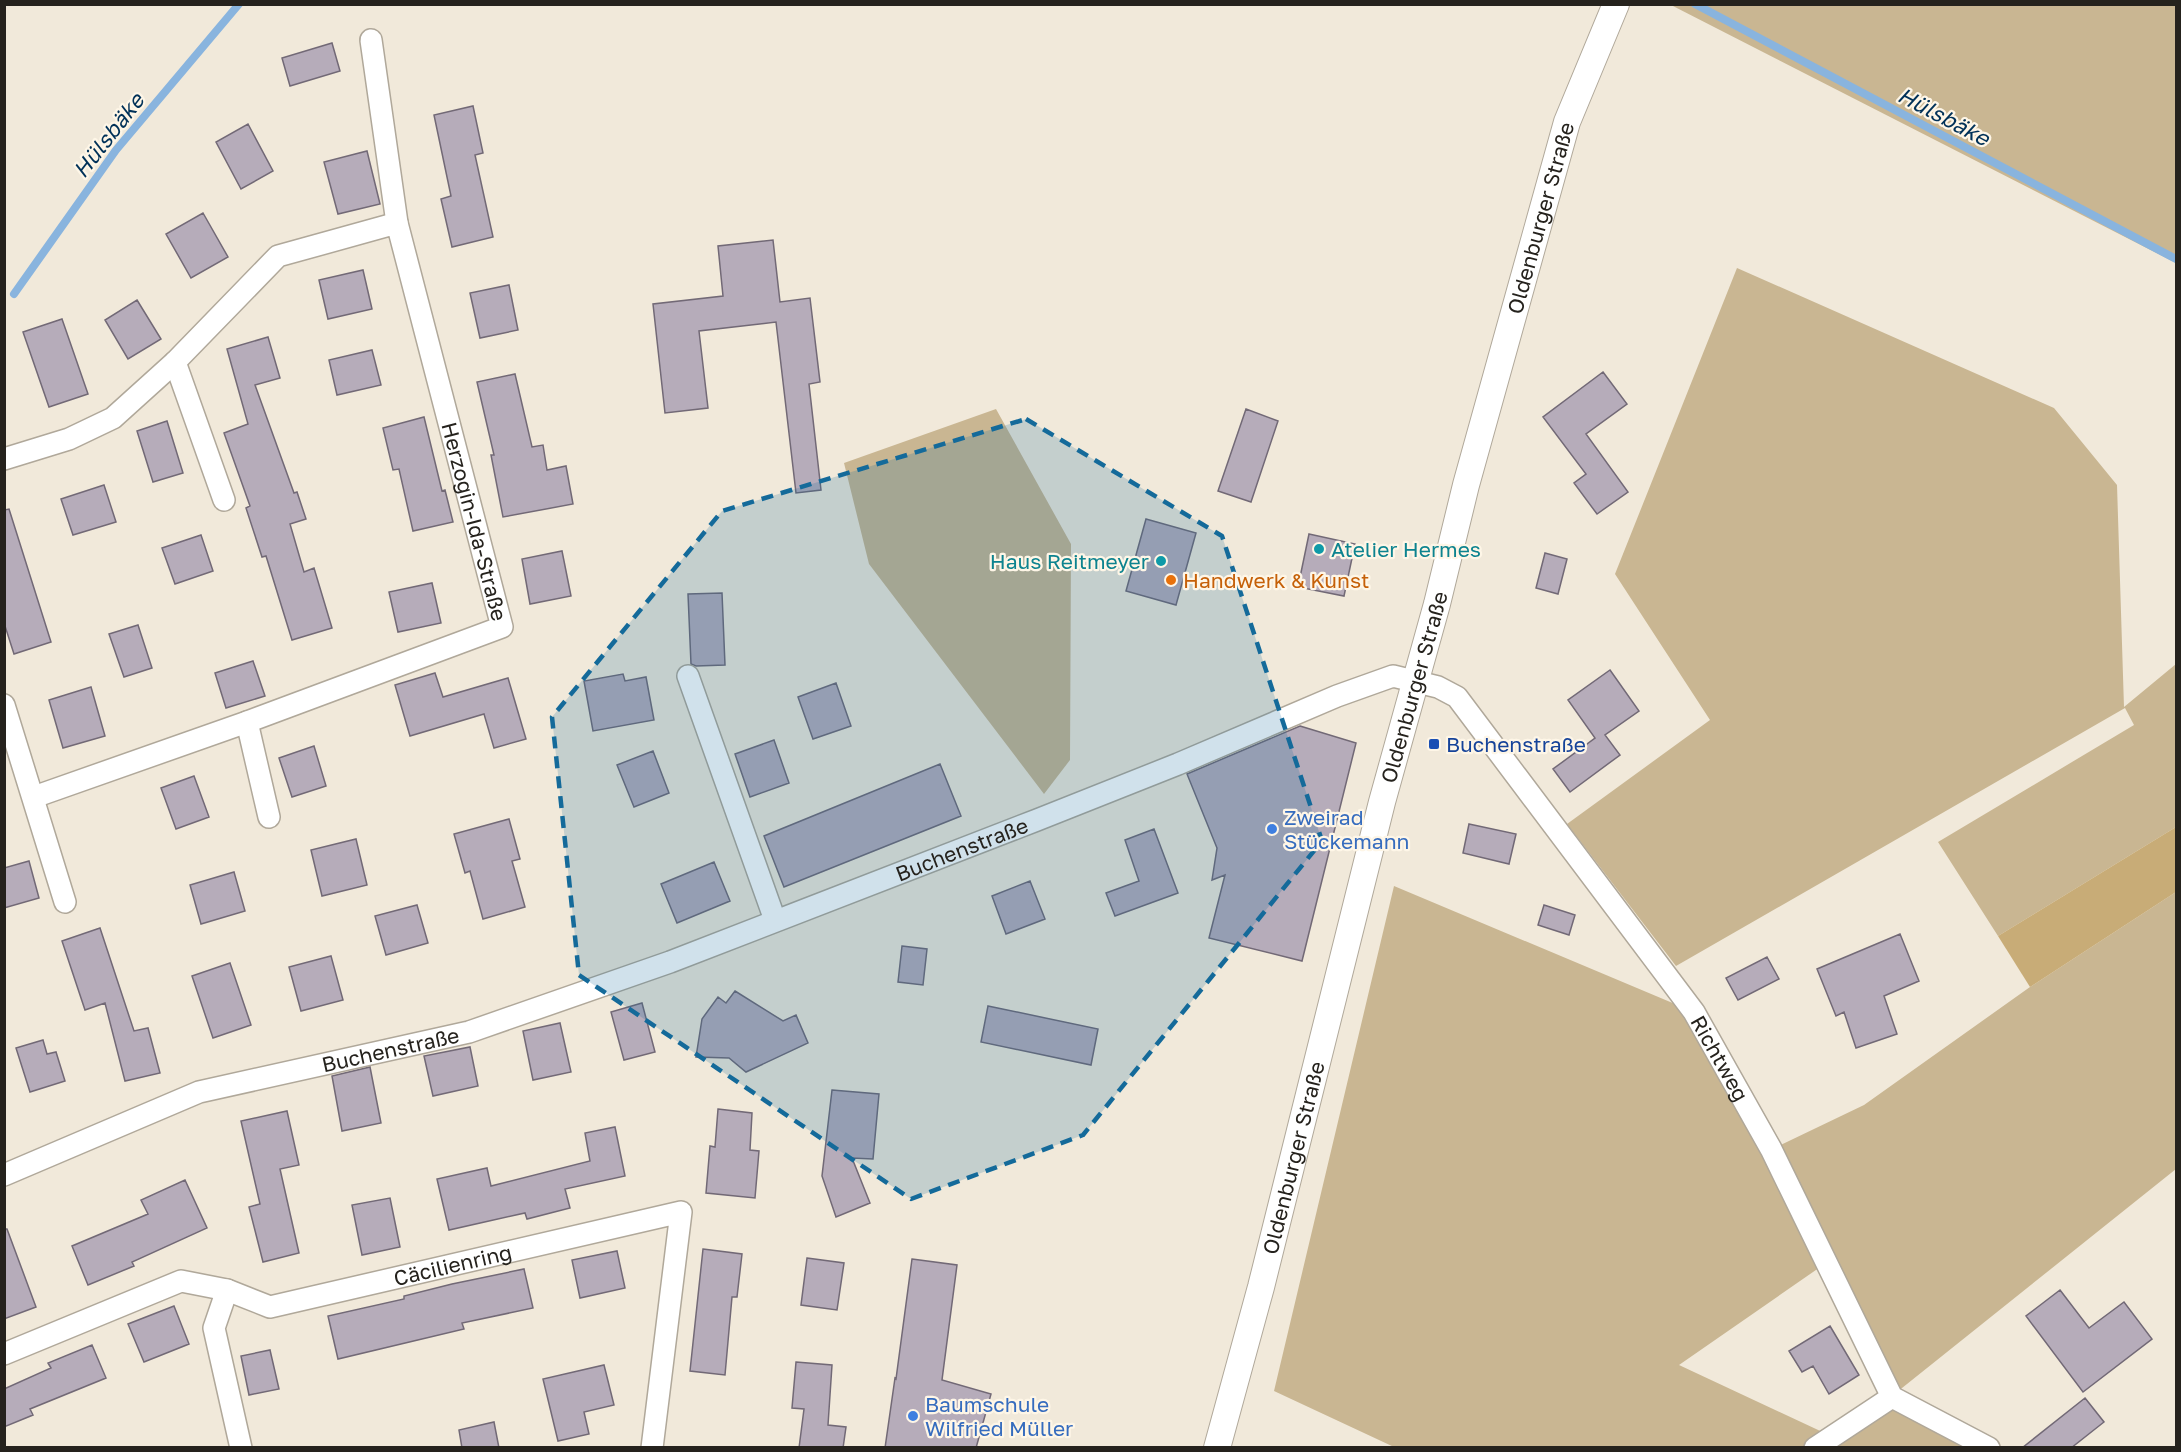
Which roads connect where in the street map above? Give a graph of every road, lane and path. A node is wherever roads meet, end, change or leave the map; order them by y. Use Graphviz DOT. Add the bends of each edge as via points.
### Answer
graph roads {
  1 [pos="1616,4"];
  2 [pos="371,40"];
  3 [pos="397,223"];
  4 [pos="175,362"];
  5 [pos="4,459"];
  6 [pos="224,500"];
  7 [pos="688,676"];
  8 [pos="1416,681"];
  9 [pos="4,705"];
  10 [pos="247,722"];
  11 [pos="34,797"];
  12 [pos="269,817"];
  13 [pos="65,902"];
  14 [pos="775,920"];
  15 [pos="4,1175"];
  16 [pos="227,1290"];
  17 [pos="4,1354"];
  18 [pos="1892,1397"];
  19 [pos="241,1448"];
  20 [pos="652,1448"];
  21 [pos="1218,1448"];
  22 [pos="1815,1448"];
  23 [pos="1989,1448"];
  1 -- 8 [label="street, Oldenburger Straße" via="1566,122"];
  2 -- 3 [label="street, Herzogin-Ida-Straße"];
  3 -- 4 [label="street" via="278,256"];
  3 -- 10 [label="street, Herzogin-Ida-Straße" via="502,627"];
  4 -- 5 [label="street" via="114,418 69,439"];
  4 -- 6 [label="street"];
  7 -- 14 [label="street"];
  8 -- 14 [label="street, Buchenstraße" via="1393,676 1337,696 1140,779"];
  8 -- 18 [label="street, Richtweg" via="1457,697 1694,1012 1771,1149"];
  8 -- 21 [label="street, Oldenburger Straße"];
  9 -- 11 [label="street"];
  10 -- 11 [label="street, Herzogin-Ida-Straße"];
  10 -- 12 [label="street"];
  11 -- 13 [label="street"];
  14 -- 15 [label="street, Buchenstraße" via="670,962 469,1032 199,1092"];
  16 -- 17 [label="street, Cäcilienring" via="181,1281"];
  16 -- 19 [label="street" via="214,1328"];
  16 -- 20 [label="street, Cäcilienring" via="270,1306 681,1212"];
  18 -- 22 [label="street"];
  18 -- 23 [label="street"];
}
